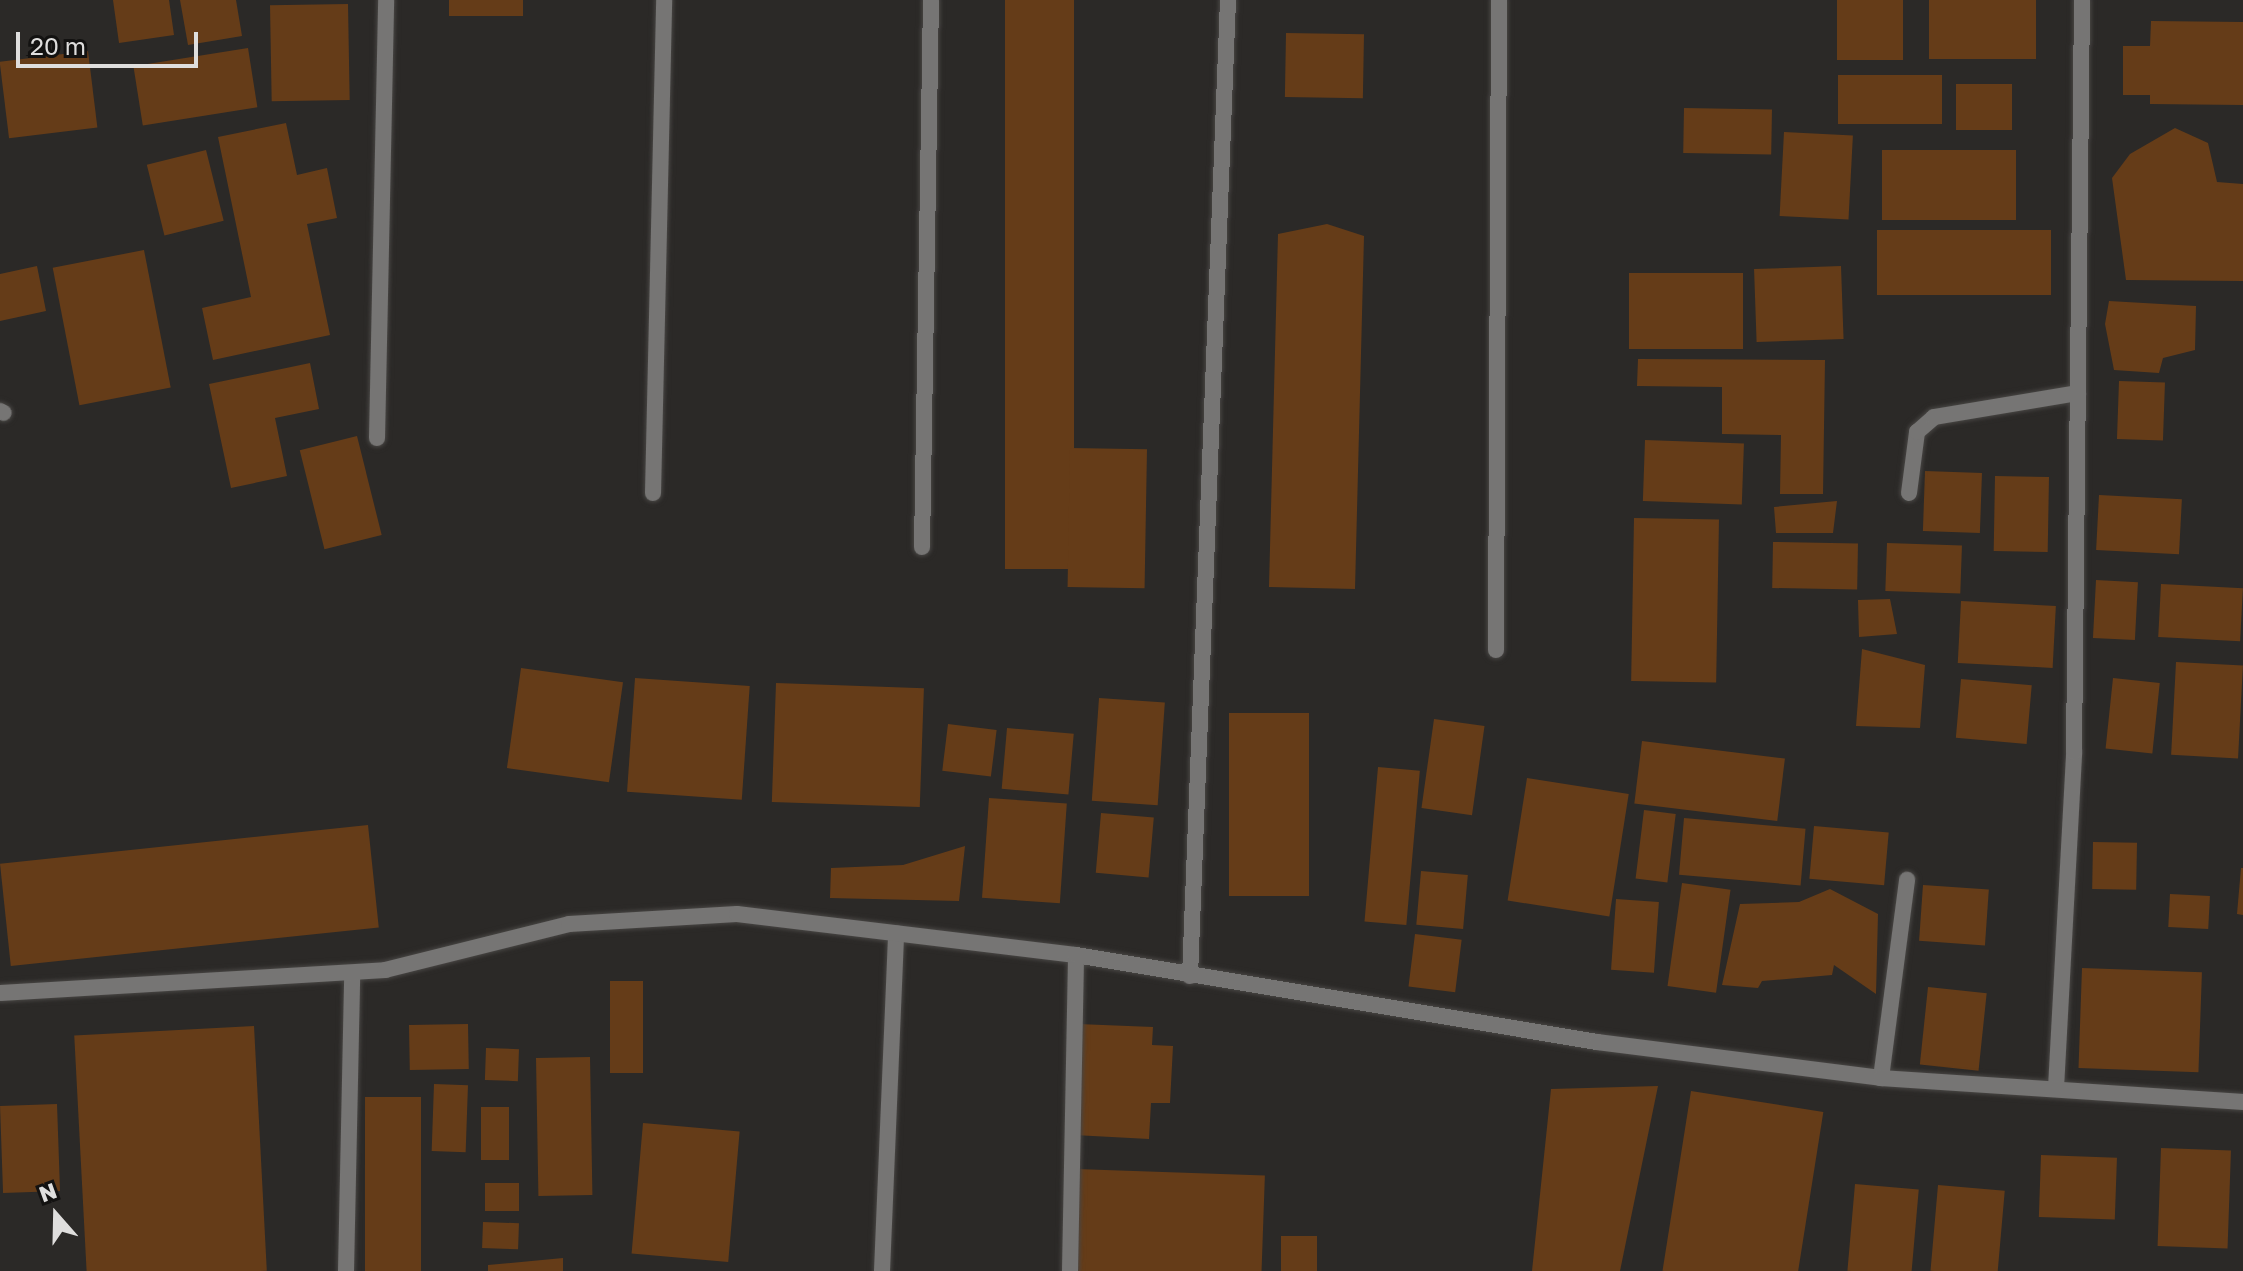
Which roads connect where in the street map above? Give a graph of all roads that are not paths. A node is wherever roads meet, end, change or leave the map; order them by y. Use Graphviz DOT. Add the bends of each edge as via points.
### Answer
graph roads {
  1 [pos="386,0"];
  2 [pos="664,0"];
  3 [pos="931,0"];
  4 [pos="1228,0"];
  5 [pos="1499,0"];
  6 [pos="2082,0"];
  7 [pos="2078,393"];
  8 [pos="377,438"];
  9 [pos="653,493"];
  10 [pos="1909,493"];
  11 [pos="922,547"];
  12 [pos="1496,650"];
  13 [pos="1907,880"];
  14 [pos="896,933"];
  15 [pos="1076,955"];
  16 [pos="352,973"];
  17 [pos="1190,976"];
  18 [pos="0,993"];
  19 [pos="1881,1078"];
  20 [pos="2056,1088"];
  21 [pos="2243,1102"];
  22 [pos="346,1271"];
  23 [pos="882,1271"];
  24 [pos="1070,1271"];
  1 -- 8 [label="street"];
  2 -- 9 [label="street"];
  3 -- 11 [label="street"];
  4 -- 17 [label="street"];
  5 -- 12 [label="street"];
  6 -- 7 [label="street"];
  7 -- 10 [label="street" via="1934,417 1917,432"];
  7 -- 20 [label="street" via="2074,752"];
  13 -- 19 [label="street"];
  14 -- 15 [label="street"];
  14 -- 16 [label="street" via="737,914 636,916"];
  14 -- 23 [label="street"];
  15 -- 17 [label="street"];
  15 -- 24 [label="street"];
  16 -- 18 [label="street"];
  16 -- 22 [label="street"];
  17 -- 19 [label="street" via="1597,1042"];
  19 -- 20 [label="street"];
  20 -- 21 [label="street"];
}
